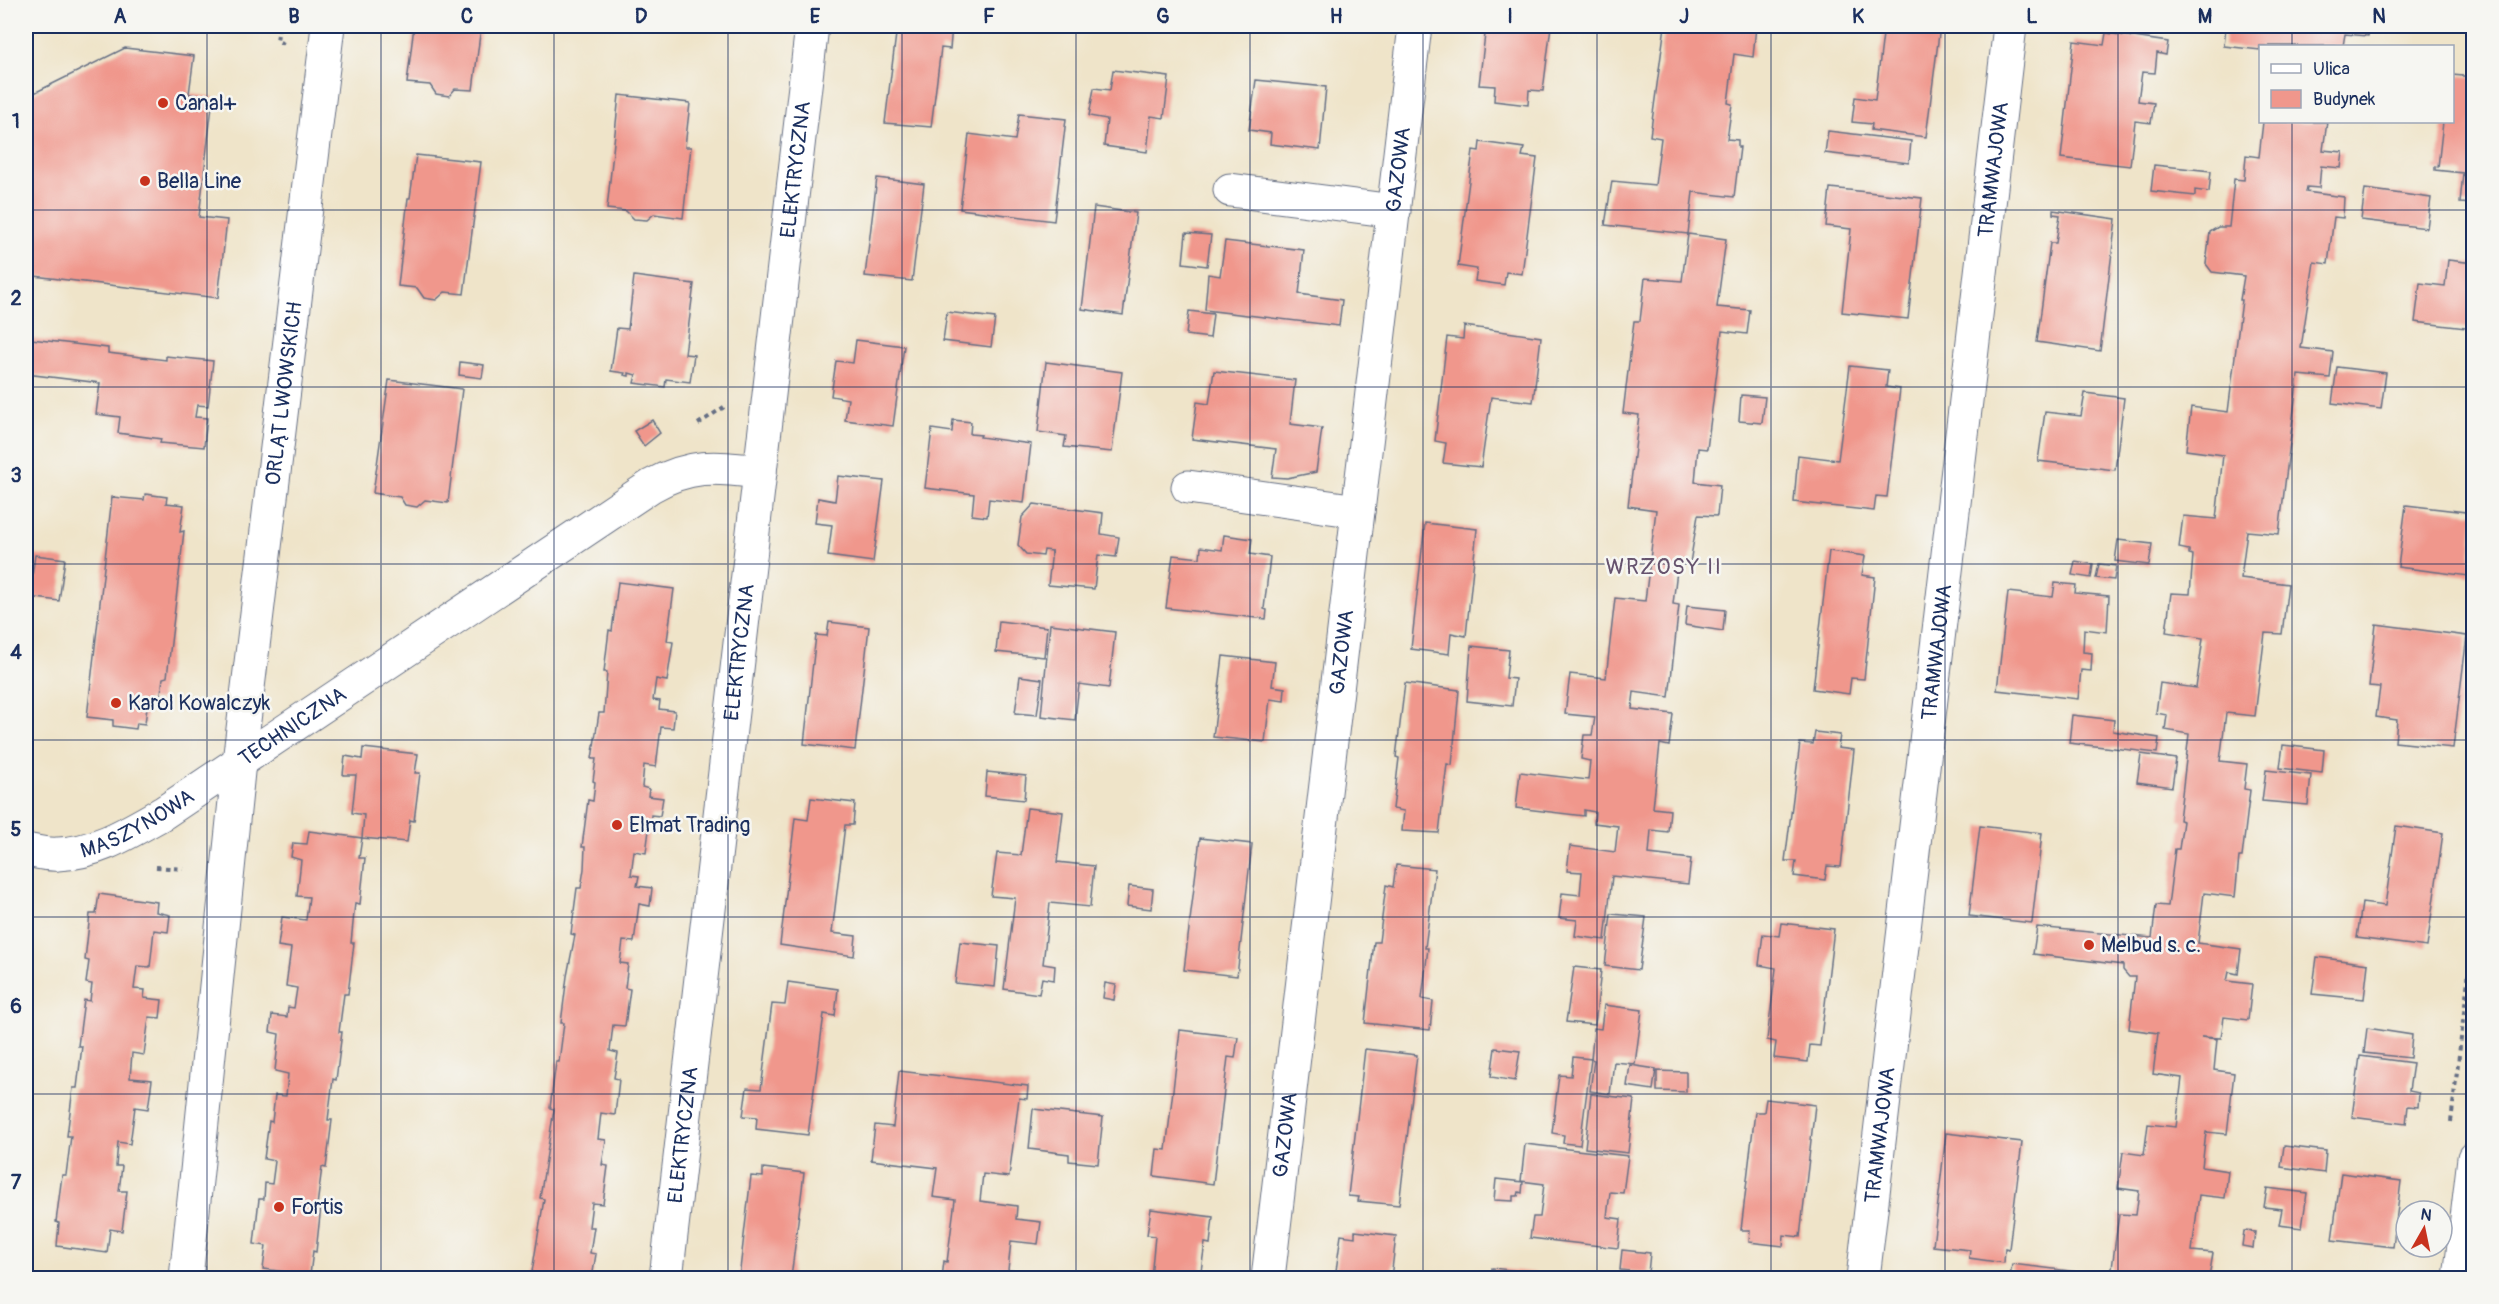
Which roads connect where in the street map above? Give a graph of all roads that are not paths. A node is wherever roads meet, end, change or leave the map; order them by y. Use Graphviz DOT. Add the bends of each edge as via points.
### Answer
graph roads {
  1 [pos="328,26"];
  2 [pos="812,26"];
  3 [pos="1415,26"];
  4 [pos="2010,26"];
  5 [pos="1230,190"];
  6 [pos="1394,211"];
  7 [pos="760,472"];
  8 [pos="1188,487"];
  9 [pos="1358,511"];
  10 [pos="239,762"];
  11 [pos="26,850"];
  12 [pos="2474,1158"];
  13 [pos="186,1278"];
  14 [pos="666,1278"];
  15 [pos="1268,1278"];
  16 [pos="1863,1278"];
  17 [pos="2460,1278"];
  1 -- 10 [label="street, ORLĄT LWOWSKICH"];
  2 -- 7 [label="street, ELEKTRYCZNA"];
  3 -- 6 [label="street, GAZOWA"];
  4 -- 16 [label="street, TRAMWAJOWA"];
  5 -- 6 [label="street"];
  6 -- 9 [label="street, GAZOWA"];
  7 -- 10 [label="street, TECHNICZNA" via="715,467 671,475"];
  7 -- 14 [label="street, ELEKTRYCZNA"];
  8 -- 9 [label="street"];
  9 -- 15 [label="street, GAZOWA"];
  10 -- 11 [label="street, MASZYNOWA" via="163,813 109,842 58,854"];
  10 -- 13 [label="street, TECHNICZNA"];
  12 -- 17 [label="street"];
}
